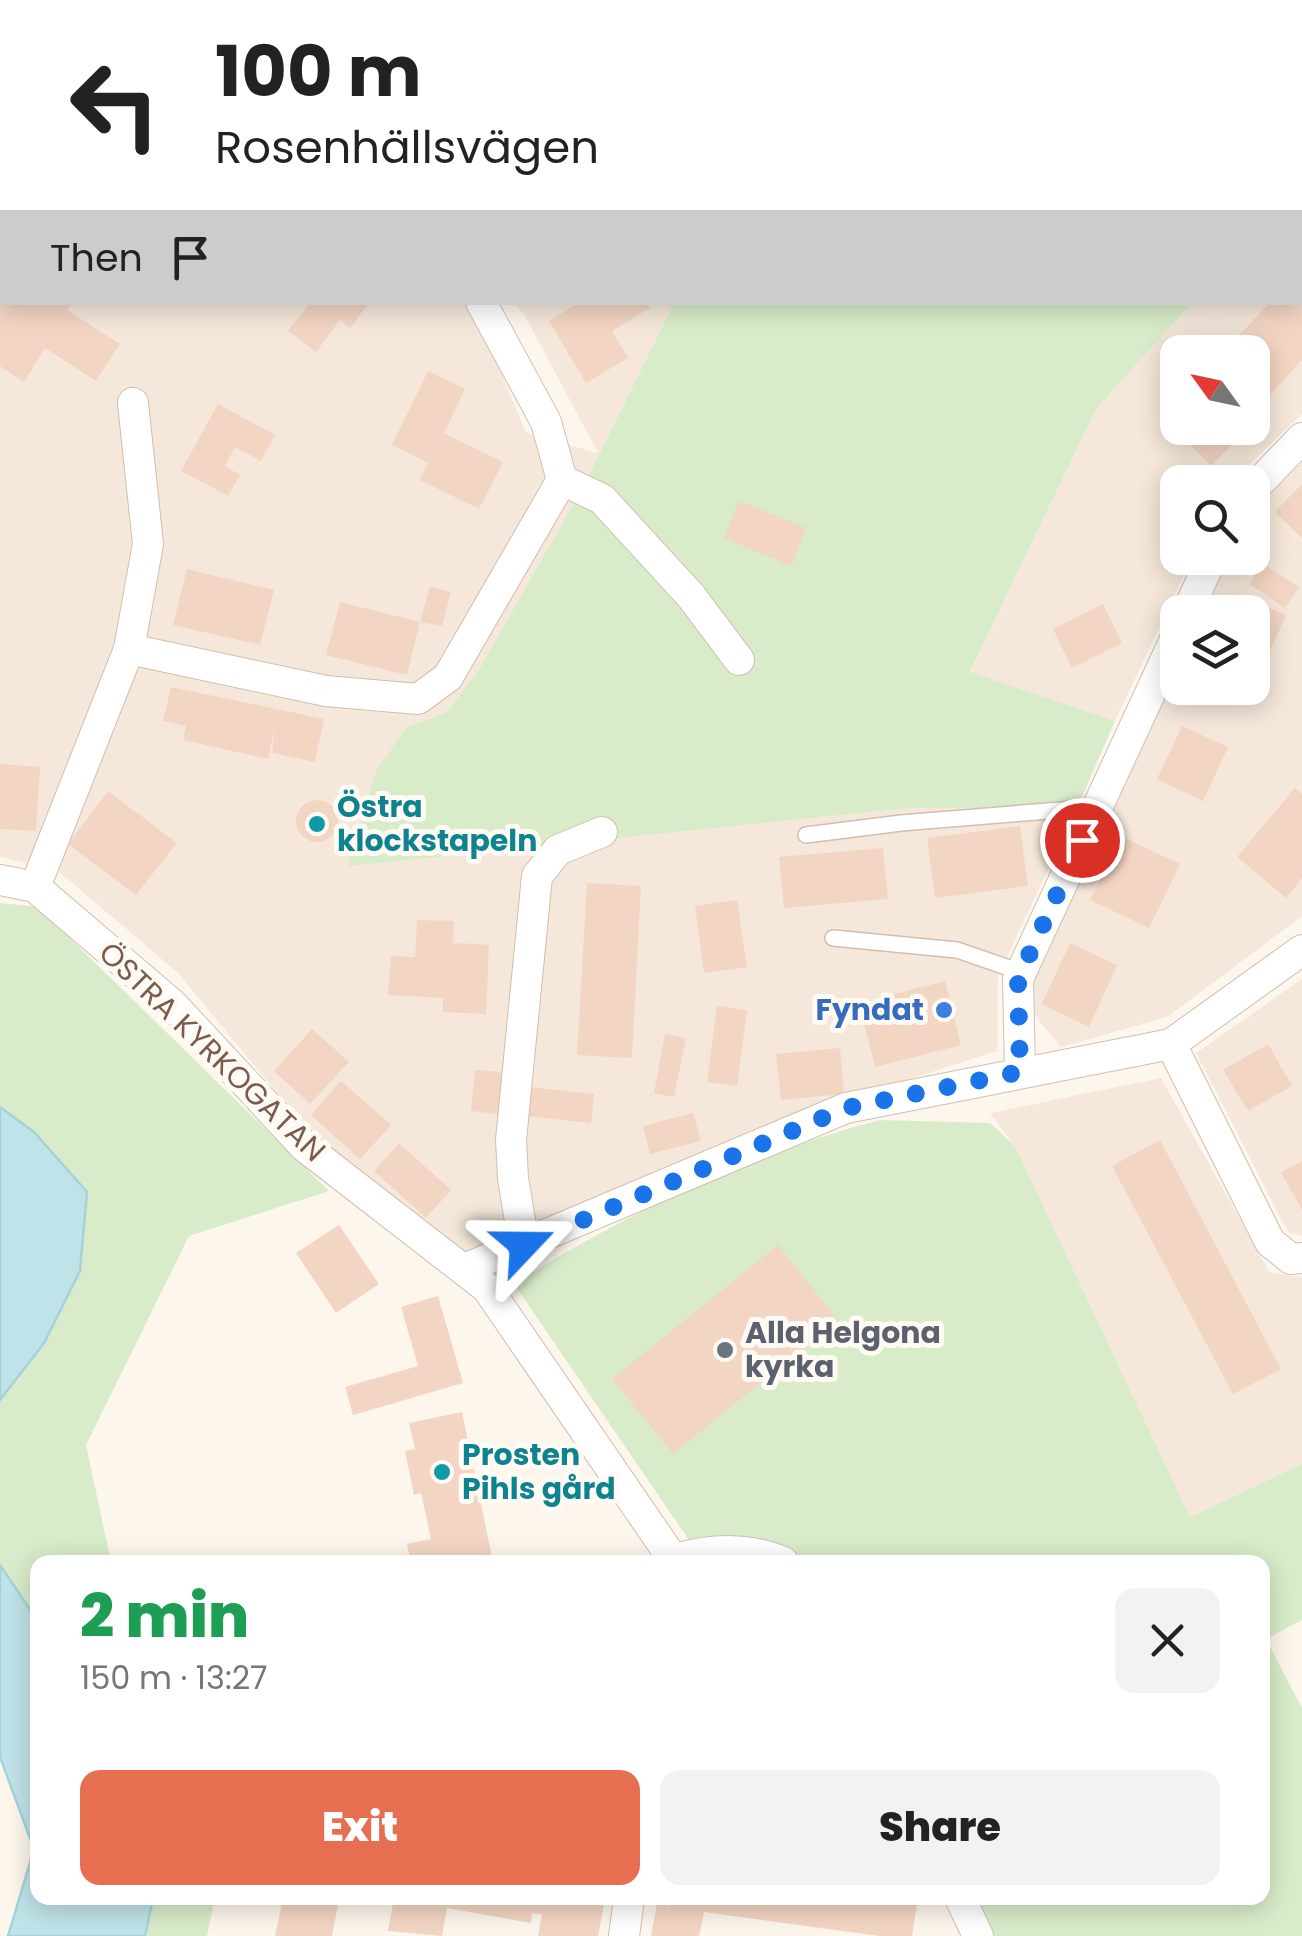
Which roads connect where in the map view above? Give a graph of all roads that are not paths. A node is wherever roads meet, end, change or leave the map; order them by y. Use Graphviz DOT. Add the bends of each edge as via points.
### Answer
graph roads {
  1 [pos="484,305"];
  2 [pos="133,404"];
  3 [pos="1302,438"];
  4 [pos="1270,471"];
  5 [pos="562,480"];
  6 [pos="129,649"];
  7 [pos="739,660"];
  8 [pos="1160,672"];
  9 [pos="1097,807"];
  10 [pos="602,832"];
  11 [pos="806,836"];
  12 [pos="0,880"];
  13 [pos="35,887"];
  14 [pos="833,938"];
  15 [pos="1302,950"];
  16 [pos="1021,972"];
  17 [pos="1171,1044"];
  18 [pos="1020,1072"];
  19 [pos="524,1245"];
  20 [pos="1302,1258"];
  21 [pos="464,1269"];
  22 [pos="672,1555"];
  23 [pos="693,1555"];
  24 [pos="758,1555"];
  25 [pos="628,1905"];
  26 [pos="963,1905"];
  27 [pos="624,1936"];
  28 [pos="978,1936"];
  1 -- 5 [label="street" via="546,422"];
  2 -- 6 [label="street" via="148,544"];
  3 -- 4 [label="street"];
  5 -- 6 [label="street" via="448,677 418,699 326,691"];
  5 -- 7 [label="street" via="602,499"];
  6 -- 13 [label="street"];
  8 -- 9 [label="street"];
  9 -- 11 [label="lane"];
  9 -- 16 [label="street"];
  10 -- 19 [label="street" via="558,850 537,876 512,1140"];
  12 -- 13 [label="street, ÖSTRA KYRKOGATAN"];
  13 -- 21 [label="street, ÖSTRA KYRKOGATAN" via="173,1005 305,1147"];
  14 -- 16 [label="lane" via="958,950"];
  15 -- 17 [label="street"];
  16 -- 18 [label="street"];
  17 -- 18 [label="street"];
  17 -- 20 [label="street" via="1270,1242 1291,1259"];
  18 -- 19 [label="street" via="846,1108"];
  19 -- 21 [label="street"];
  21 -- 22 [label="street, ÖSTRA KYRKOGATAN" via="487,1288"];
  23 -- 24 [label="street"];
  25 -- 27 [label="street"];
  26 -- 28 [label="street"];
}
